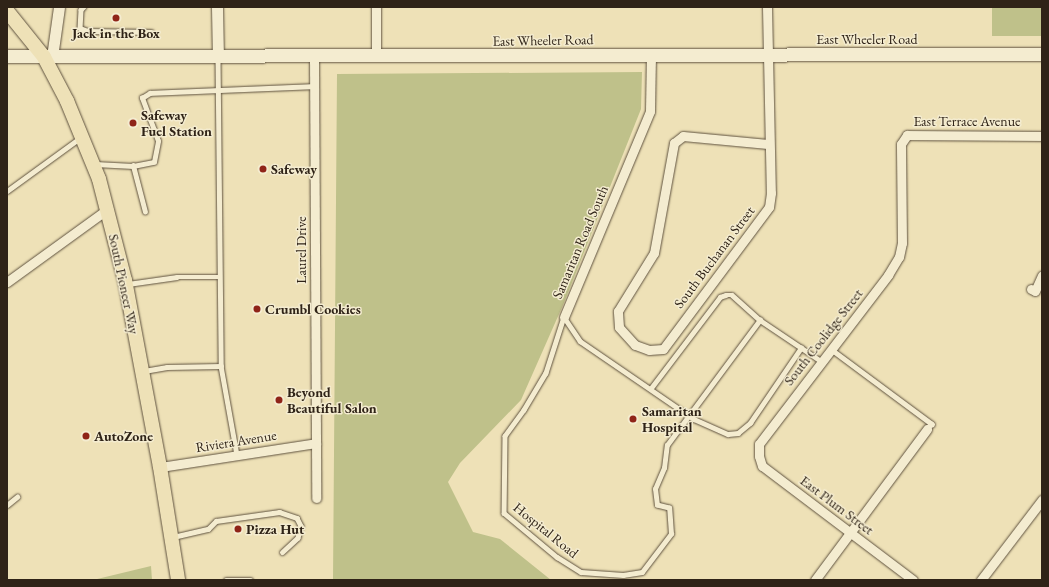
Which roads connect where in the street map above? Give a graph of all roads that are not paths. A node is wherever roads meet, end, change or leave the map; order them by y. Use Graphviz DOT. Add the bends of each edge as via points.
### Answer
graph roads {
  1 [pos="59,7"];
  2 [pos="84,7"];
  3 [pos="217,7"];
  4 [pos="376,7"];
  5 [pos="767,7"];
  6 [pos="7,11"];
  7 [pos="151,32"];
  8 [pos="1042,54"];
  9 [pos="651,55"];
  10 [pos="767,55"];
  11 [pos="7,56"];
  12 [pos="48,57"];
  13 [pos="218,57"];
  14 [pos="314,57"];
  15 [pos="376,57"];
  16 [pos="314,86"];
  17 [pos="218,90"];
  18 [pos="82,136"];
  19 [pos="1042,136"];
  20 [pos="768,144"];
  21 [pos="94,164"];
  22 [pos="133,166"];
  23 [pos="7,191"];
  24 [pos="108,209"];
  25 [pos="145,212"];
  26 [pos="902,244"];
  27 [pos="1042,275"];
  28 [pos="220,277"];
  29 [pos="7,282"];
  30 [pos="126,284"];
  31 [pos="1031,289"];
  32 [pos="564,317"];
  33 [pos="760,320"];
  34 [pos="801,348"];
  35 [pos="831,350"];
  36 [pos="821,361"];
  37 [pos="221,366"];
  38 [pos="142,371"];
  39 [pos="651,388"];
  40 [pos="690,415"];
  41 [pos="927,429"];
  42 [pos="316,443"];
  43 [pos="759,444"];
  44 [pos="237,455"];
  45 [pos="160,467"];
  46 [pos="17,497"];
  47 [pos="316,498"];
  48 [pos="1042,500"];
  49 [pos="7,504"];
  50 [pos="850,533"];
  51 [pos="171,538"];
  52 [pos="283,552"];
  53 [pos="178,580"];
  54 [pos="226,580"];
  55 [pos="250,580"];
  56 [pos="815,580"];
  57 [pos="913,580"];
  58 [pos="981,580"];
  1 -- 12 [label="street"];
  2 -- 7 [label="lane" via="80,10 80,28 88,31"];
  3 -- 13 [label="street"];
  4 -- 15 [label="street"];
  5 -- 10 [label="street, South Buchanan Street"];
  6 -- 12 [label="main road, South Pioneer Way"];
  8 -- 10 [label="main road, East Wheeler Road"];
  9 -- 10 [label="main road, East Wheeler Road"];
  9 -- 15 [label="main road, East Wheeler Road"];
  9 -- 32 [label="street, Samaritan Road South" via="650,111"];
  10 -- 20 [label="street, South Buchanan Street"];
  11 -- 12 [label="main road, East Wheeler Road"];
  12 -- 13 [label="main road, East Wheeler Road"];
  12 -- 18 [label="main road, South Pioneer Way"];
  13 -- 14 [label="main road, East Wheeler Road"];
  13 -- 17 [label="lane"];
  14 -- 15 [label="main road, East Wheeler Road"];
  14 -- 16 [label="street, Laurel Drive"];
  16 -- 17 [label="lane"];
  16 -- 42 [label="street, Laurel Drive"];
  17 -- 22 [label="lane" via="150,93 142,98 158,141 154,162"];
  17 -- 28 [label="lane"];
  18 -- 21 [label="main road, South Pioneer Way"];
  18 -- 23 [label="lane"];
  19 -- 26 [label="street, East Terrace Avenue" via="907,135 901,144"];
  20 -- 20 [label="street, South Buchanan Street" via="771,193 769,207 662,349 649,350 631,341 619,327 618,311 654,253 674,143 683,136"];
  21 -- 22 [label="lane"];
  21 -- 24 [label="main road, South Pioneer Way"];
  22 -- 25 [label="lane"];
  24 -- 29 [label="street"];
  24 -- 30 [label="main road, South Pioneer Way"];
  26 -- 35 [label="street, South Coolidge Street" via="899,257 888,275"];
  27 -- 31 [label="street" via="1035,291"];
  28 -- 30 [label="lane" via="178,277"];
  28 -- 37 [label="lane"];
  30 -- 38 [label="main road, South Pioneer Way"];
  32 -- 39 [label="lane, Samaritan Road South" via="580,341"];
  32 -- 40 [label="lane, Hospital Road" via="546,373 505,436 504,513 557,557 581,572 623,575 642,572 671,534 669,508 657,505 655,489 664,468 667,445"];
  33 -- 34 [label="lane"];
  33 -- 39 [label="lane" via="732,295 720,297"];
  33 -- 40 [label="lane"];
  34 -- 36 [label="lane"];
  34 -- 40 [label="lane, Samaritan Road South" via="750,423 738,433 728,434"];
  35 -- 36 [label="street, South Coolidge Street"];
  35 -- 41 [label="lane" via="932,424"];
  36 -- 43 [label="street, South Coolidge Street"];
  37 -- 38 [label="lane" via="167,367"];
  37 -- 44 [label="lane"];
  38 -- 45 [label="main road, South Pioneer Way"];
  39 -- 40 [label="lane, Samaritan Road South"];
  41 -- 50 [label="street"];
  42 -- 44 [label="street, Riviera Avenue"];
  42 -- 47 [label="street, Laurel Drive"];
  43 -- 50 [label="street, East Plum Street" via="758,456 762,466"];
  44 -- 45 [label="street, Riviera Avenue"];
  45 -- 51 [label="main road, South Pioneer Way"];
  46 -- 49 [label="lane"];
  48 -- 58 [label="street"];
  50 -- 56 [label="street"];
  50 -- 57 [label="street, East Plum Street"];
  51 -- 52 [label="lane" via="208,529 216,521 279,512 297,518 301,526 298,538"];
  51 -- 53 [label="main road, South Pioneer Way"];
  54 -- 55 [label="lane"];
}
